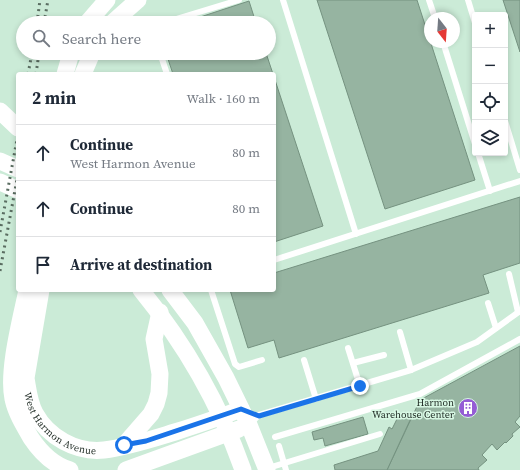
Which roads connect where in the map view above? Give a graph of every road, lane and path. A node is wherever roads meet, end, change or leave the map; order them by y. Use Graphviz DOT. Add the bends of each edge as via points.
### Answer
graph roads {
  1 [pos="107,0"];
  2 [pos="138,0"];
  3 [pos="239,0"];
  4 [pos="283,0"];
  5 [pos="429,0"];
  6 [pos="468,0"];
  7 [pos="433,12"];
  8 [pos="472,14"];
  9 [pos="93,16"];
  10 [pos="120,16"];
  11 [pos="186,16"];
  12 [pos="444,48"];
  13 [pos="69,60"];
  14 [pos="89,60"];
  15 [pos="162,60"];
  16 [pos="66,72"];
  17 [pos="84,72"];
  18 [pos="165,72"];
  19 [pos="0,111"];
  20 [pos="16,126"];
  21 [pos="508,131"];
  22 [pos="472,135"];
  23 [pos="479,156"];
  24 [pos="0,161"];
  25 [pos="16,168"];
  26 [pos="520,170"];
  27 [pos="520,181"];
  28 [pos="0,182"];
  29 [pos="16,189"];
  30 [pos="490,190"];
  31 [pos="356,234"];
  32 [pos="276,259"];
  33 [pos="509,274"];
  34 [pos="27,292"];
  35 [pos="41,292"];
  36 [pos="143,292"];
  37 [pos="172,292"];
  38 [pos="212,292"];
  39 [pos="488,303"];
  40 [pos="160,312"];
  41 [pos="519,312"];
  42 [pos="496,328"];
  43 [pos="400,332"];
  44 [pos="520,339"];
  45 [pos="348,348"];
  46 [pos="384,355"];
  47 [pos="262,360"];
  48 [pos="304,360"];
  49 [pos="353,363"];
  50 [pos="411,370"];
  51 [pos="360,386"];
  52 [pos="316,399"];
  53 [pos="241,409"];
  54 [pos="222,417"];
  55 [pos="254,420"];
  56 [pos="229,434"];
  57 [pos="380,434"];
  58 [pos="275,437"];
  59 [pos="124,445"];
  60 [pos="278,446"];
  61 [pos="284,463"];
  62 [pos="241,469"];
  63 [pos="267,469"];
  64 [pos="70,470"];
  65 [pos="126,470"];
  66 [pos="286,470"];
  1 -- 9 [label="main road"];
  2 -- 10 [label="main road"];
  3 -- 11 [label="lane"];
  4 -- 31 [label="lane"];
  5 -- 7 [label="lane"];
  6 -- 8 [label="lane"];
  12 -- 22 [label="lane"];
  13 -- 16 [label="main road"];
  14 -- 17 [label="main road"];
  15 -- 18 [label="lane"];
  19 -- 20 [label="main road"];
  21 -- 26 [label="lane"];
  23 -- 30 [label="lane"];
  24 -- 25 [label="main road"];
  27 -- 30 [label="lane"];
  28 -- 29 [label="main road"];
  30 -- 31 [label="lane"];
  31 -- 32 [label="lane"];
  33 -- 41 [label="lane"];
  34 -- 64 [label="main road, West Harmon Avenue" via="12,369 12,398 26,429 45,456"];
  35 -- 59 [label="main road, West Harmon Avenue" via="26,378 34,411 42,424 67,444 103,450"];
  36 -- 40 [label="main road"];
  37 -- 53 [label="main road" via="195,323"];
  38 -- 47 [label="lane" via="235,364 239,367"];
  39 -- 42 [label="lane"];
  40 -- 54 [label="main road" via="195,367"];
  40 -- 59 [label="main road" via="154,339 160,374 159,393 151,414"];
  41 -- 42 [label="lane"];
  42 -- 50 [label="lane" via="476,342"];
  43 -- 50 [label="lane"];
  44 -- 58 [label="lane" via="420,394"];
  45 -- 49 [label="lane"];
  46 -- 49 [label="lane"];
  48 -- 52 [label="lane"];
  49 -- 51 [label="lane"];
  50 -- 51 [label="lane"];
  51 -- 52 [label="lane"];
  52 -- 55 [label="lane"];
  53 -- 54 [label="main road, West Harmon Avenue"];
  53 -- 55 [label="main road"];
  54 -- 56 [label="main road"];
  54 -- 59 [label="main road, West Harmon Avenue" via="146,441"];
  55 -- 56 [label="main road"];
  55 -- 63 [label="main road"];
  56 -- 62 [label="main road"];
  56 -- 65 [label="main road"];
  57 -- 61 [label="lane"];
  60 -- 61 [label="lane"];
  61 -- 63 [label="lane"];
  61 -- 66 [label="lane"];
}
